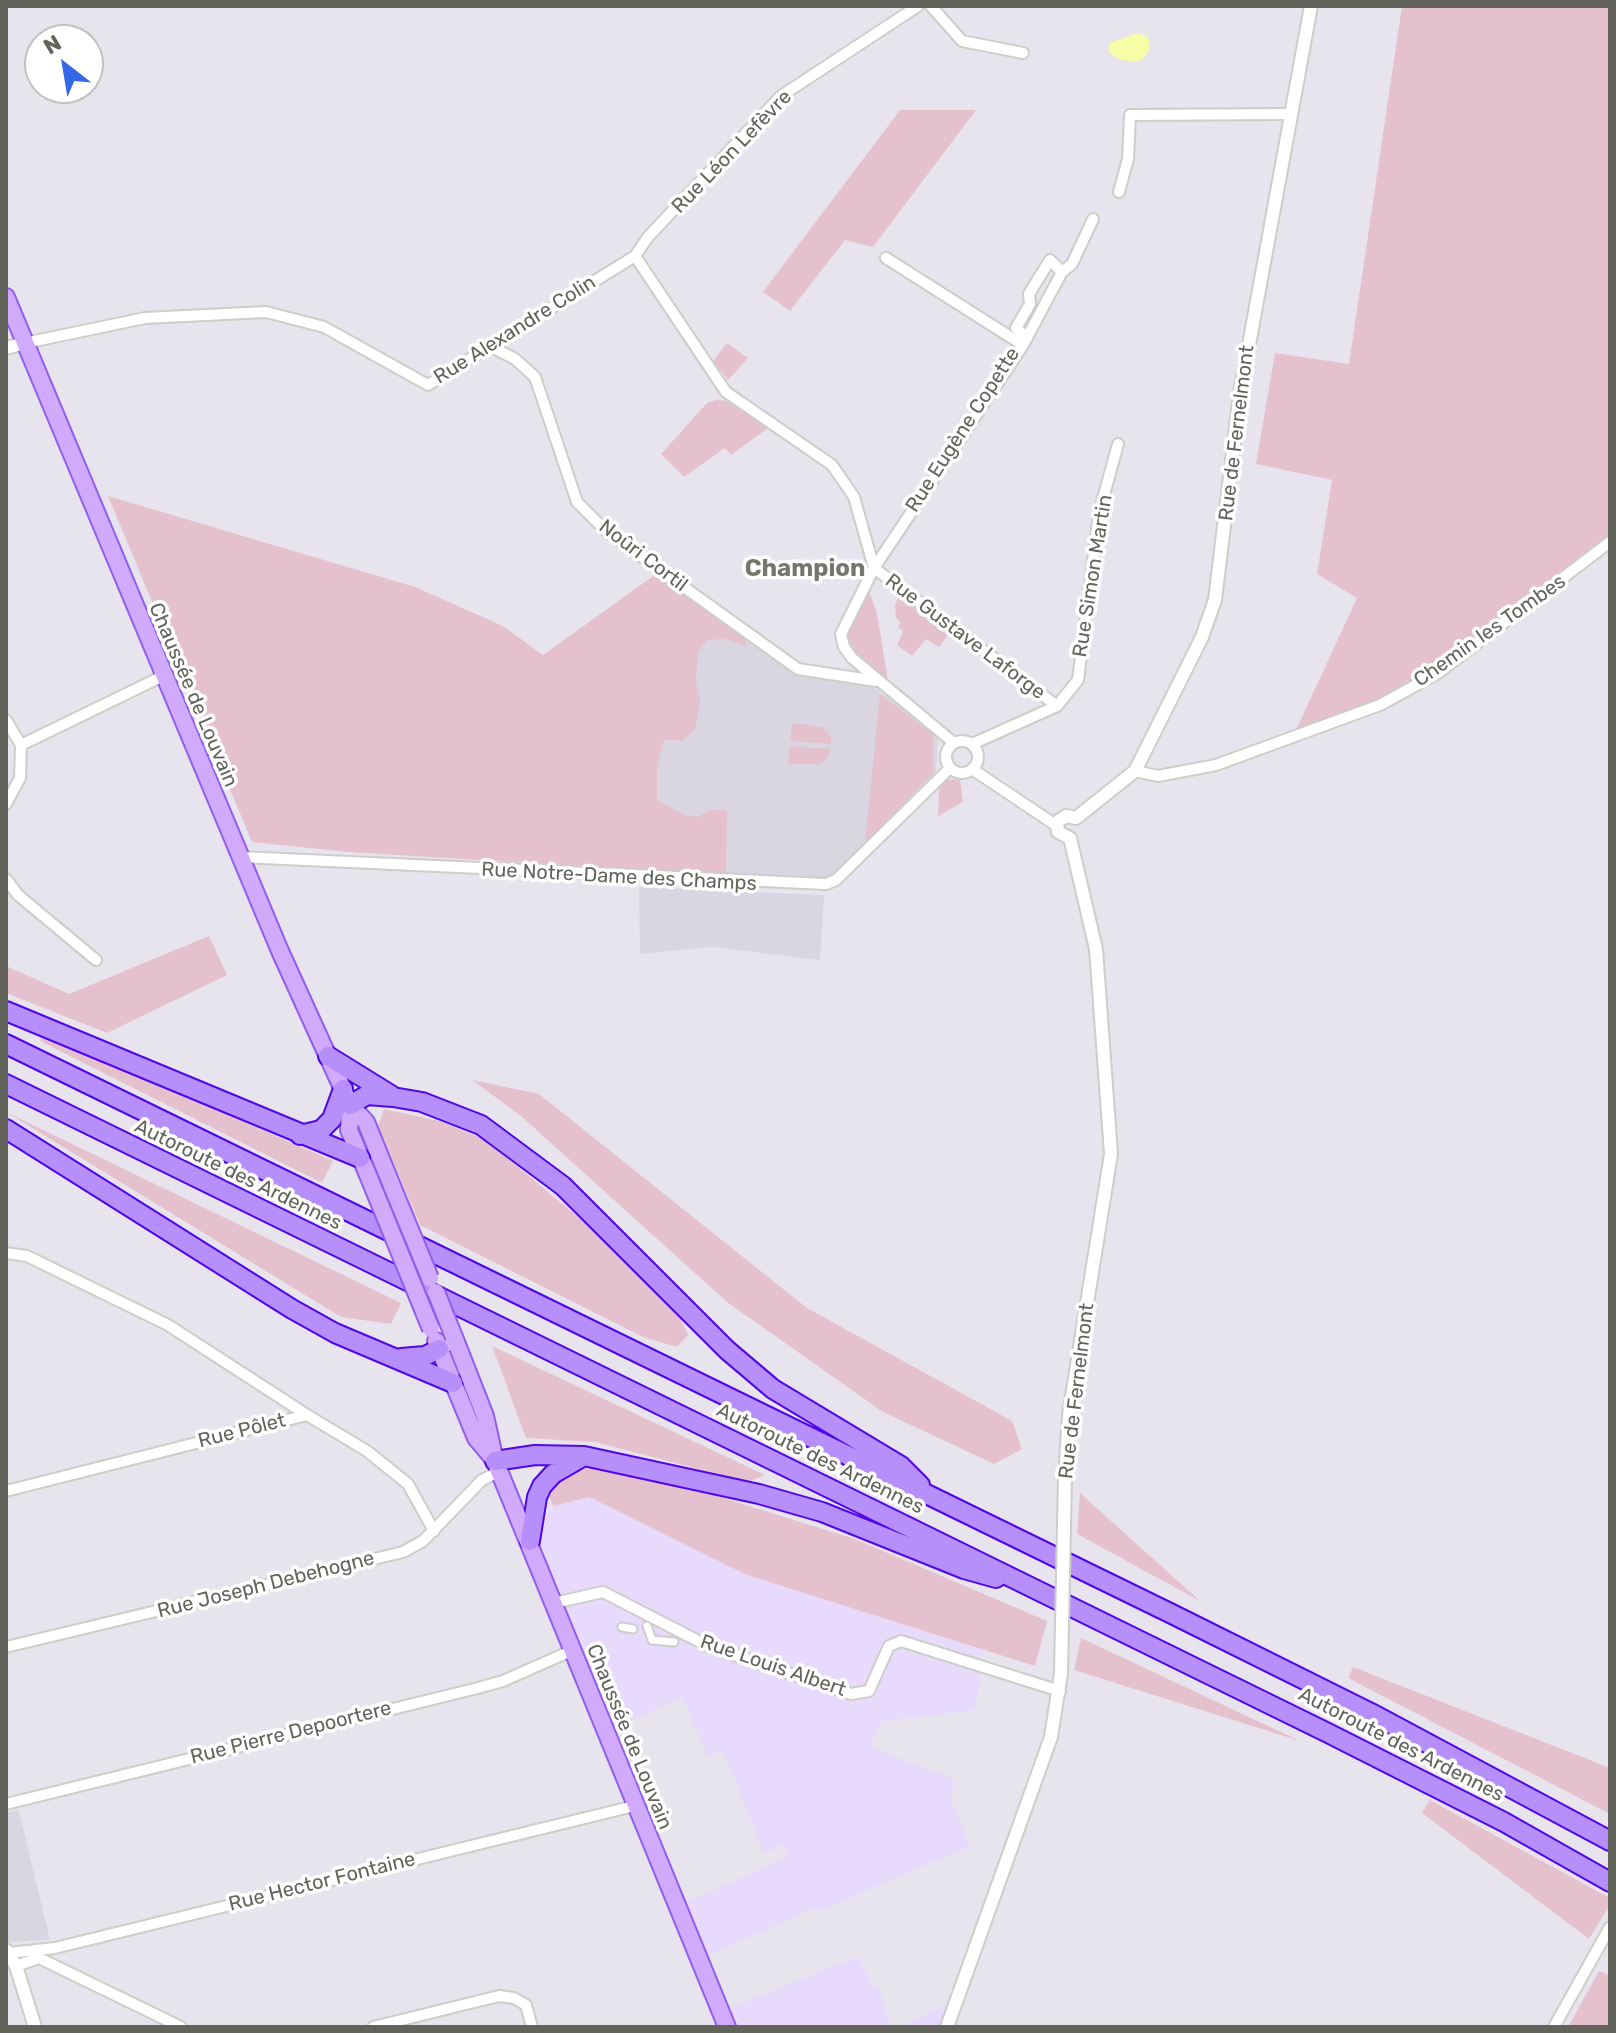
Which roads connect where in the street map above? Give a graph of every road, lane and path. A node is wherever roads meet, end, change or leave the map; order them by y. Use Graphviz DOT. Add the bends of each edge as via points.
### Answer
graph roads {
  1 [pos="918,6"];
  2 [pos="931,6"];
  3 [pos="1311,6"];
  4 [pos="1023,53"];
  5 [pos="1290,114"];
  6 [pos="1119,192"];
  7 [pos="1093,219"];
  8 [pos="635,256"];
  9 [pos="886,258"];
  10 [pos="1062,272"];
  11 [pos="6,297"];
  12 [pos="1025,341"];
  13 [pos="25,343"];
  14 [pos="492,347"];
  15 [pos="6,348"];
  16 [pos="1118,444"];
  17 [pos="1610,542"];
  18 [pos="874,568"];
  19 [pos="163,676"];
  20 [pos="876,681"];
  21 [pos="1057,706"];
  22 [pos="6,720"];
  23 [pos="954,743"];
  24 [pos="972,744"];
  25 [pos="21,745"];
  26 [pos="950,768"];
  27 [pos="972,769"];
  28 [pos="1135,771"];
  29 [pos="6,804"];
  30 [pos="1076,818"];
  31 [pos="1057,826"];
  32 [pos="1070,838"];
  33 [pos="241,857"];
  34 [pos="6,879"];
  35 [pos="96,960"];
  36 [pos="6,1011"];
  37 [pos="6,1044"];
  38 [pos="328,1056"];
  39 [pos="6,1084"];
  40 [pos="347,1097"];
  41 [pos="393,1097"];
  42 [pos="6,1129"];
  43 [pos="299,1135"];
  44 [pos="360,1158"];
  45 [pos="392,1186"];
  46 [pos="6,1253"];
  47 [pos="454,1337"];
  48 [pos="439,1349"];
  49 [pos="398,1358"];
  50 [pos="453,1383"];
  51 [pos="307,1415"];
  52 [pos="584,1456"];
  53 [pos="497,1466"];
  54 [pos="6,1491"];
  55 [pos="930,1495"];
  56 [pos="434,1531"];
  57 [pos="530,1541"];
  58 [pos="1041,1591"];
  59 [pos="554,1603"];
  60 [pos="647,1626"];
  61 [pos="622,1627"];
  62 [pos="633,1629"];
  63 [pos="674,1642"];
  64 [pos="6,1647"];
  65 [pos="573,1650"];
  66 [pos="1060,1691"];
  67 [pos="6,1804"];
  68 [pos="634,1806"];
  69 [pos="1610,1841"];
  70 [pos="1610,1882"];
  71 [pos="1610,1927"];
  72 [pos="7,1952"];
  73 [pos="40,1954"];
  74 [pos="16,1966"];
  75 [pos="35,2027"];
  76 [pos="181,2027"];
  77 [pos="373,2027"];
  78 [pos="532,2027"];
  79 [pos="727,2027"];
  80 [pos="947,2027"];
  81 [pos="1554,2027"];
  1 -- 8 [label="street, Rue Léon Lefèvre" via="781,96"];
  2 -- 4 [label="street" via="962,41"];
  3 -- 5 [label="street, Rue de Fernelmont"];
  5 -- 6 [label="street" via="1130,115 1128,159"];
  5 -- 28 [label="street, Rue de Fernelmont" via="1240,394 1215,600"];
  7 -- 10 [label="street" via="1072,264"];
  8 -- 14 [label="street, Rue Alexandre Colin"];
  8 -- 18 [label="street" via="726,392 832,465 854,497"];
  9 -- 12 [label="street, Rue Eugène Copette"];
  10 -- 12 [label="street"];
  10 -- 12 [label="street" via="1050,260 1029,294 1030,304 1016,328"];
  11 -- 13 [label="main road, Chaussée de Louvain"];
  12 -- 18 [label="street, Rue Eugène Copette"];
  13 -- 14 [label="street, Rue Alexandre Colin" via="145,318 266,312 324,327 428,385"];
  13 -- 15 [label="street"];
  13 -- 19 [label="main road, Chaussée de Louvain"];
  14 -- 20 [label="street, Noûri Cortil" via="535,377 577,502 606,531 798,669"];
  16 -- 21 [label="street, Rue Simon Martin" via="1099,513 1078,680"];
  17 -- 28 [label="street, Chemin les Tombes" via="1438,673 1380,705 1216,765 1158,776"];
  18 -- 20 [label="street, Rue Eugène Copette" via="841,634 852,658"];
  18 -- 21 [label="street, Rue Gustave Laforge"];
  19 -- 25 [label="street"];
  19 -- 33 [label="main road, Chaussée de Louvain"];
  20 -- 23 [label="street"];
  21 -- 24 [label="street"];
  22 -- 25 [label="street"];
  23 -- 24 [label="street"];
  23 -- 26 [label="street" via="946,752"];
  24 -- 27 [label="street" via="978,754"];
  25 -- 29 [label="street" via="20,778"];
  26 -- 27 [label="street" via="960,773"];
  26 -- 33 [label="street, Rue Notre-Dame des Champs" via="826,884"];
  27 -- 31 [label="street"];
  28 -- 30 [label="street, Rue de Fernelmont"];
  30 -- 31 [label="street, Rue de Fernelmont" via="1062,817"];
  30 -- 32 [label="street, Rue de Fernelmont" via="1078,832"];
  31 -- 32 [label="street" via="1060,835"];
  32 -- 66 [label="street, Rue de Fernelmont, bridge" via="1096,949 1111,1154 1069,1415"];
  33 -- 38 [label="main road, Chaussée de Louvain"];
  34 -- 35 [label="street"];
  36 -- 43 [label="highway"];
  37 -- 55 [label="highway, Autoroute des Ardennes"];
  38 -- 40 [label="main road, Chaussée de Louvain"];
  38 -- 41 [label="highway"];
  39 -- 58 [label="highway, Autoroute des Ardennes"];
  40 -- 41 [label="highway"];
  40 -- 43 [label="highway" via="321,1130"];
  40 -- 44 [label="main road, Chaussée de Louvain" via="349,1130"];
  40 -- 45 [label="main road, Chaussée de Louvain" via="366,1122"];
  41 -- 55 [label="highway" via="422,1102 481,1125 522,1153 574,1196 727,1350 773,1389 901,1466"];
  42 -- 49 [label="highway" via="292,1309"];
  43 -- 44 [label="highway"];
  44 -- 45 [label="main road"];
  44 -- 48 [label="main road, Chaussée de Louvain, bridge"];
  45 -- 47 [label="main road, Chaussée de Louvain, bridge"];
  46 -- 51 [label="street" via="27,1256 168,1325"];
  47 -- 48 [label="main road"];
  47 -- 53 [label="main road, Chaussée de Louvain" via="485,1416"];
  48 -- 49 [label="highway"];
  48 -- 50 [label="main road, Chaussée de Louvain"];
  49 -- 50 [label="highway"];
  50 -- 53 [label="main road, Chaussée de Louvain" via="476,1438"];
  51 -- 54 [label="street, Rue Pôlet"];
  51 -- 56 [label="street, Rue Pôlet" via="367,1451 408,1484"];
  52 -- 53 [label="highway" via="535,1455"];
  52 -- 57 [label="highway" via="542,1486"];
  52 -- 58 [label="highway" via="810,1508 964,1569"];
  53 -- 56 [label="street, Rue Joseph Debehogne"];
  53 -- 57 [label="main road, Chaussée de Louvain"];
  55 -- 69 [label="highway, Autoroute des Ardennes" via="1371,1713"];
  56 -- 64 [label="street, Rue Joseph Debehogne" via="403,1552"];
  57 -- 59 [label="main road, Chaussée de Louvain"];
  58 -- 70 [label="highway, Autoroute des Ardennes" via="1491,1815"];
  59 -- 65 [label="main road, Chaussée de Louvain"];
  59 -- 66 [label="street, Rue Louis Albert" via="603,1592 710,1647 851,1694 869,1691 889,1646 901,1641"];
  60 -- 63 [label="street" via="652,1640"];
  61 -- 62 [label="street"];
  65 -- 67 [label="street, Rue Pierre Depoortere" via="503,1681"];
  65 -- 68 [label="main road, Chaussée de Louvain"];
  66 -- 80 [label="street, Rue de Fernelmont" via="1051,1737"];
  68 -- 73 [label="street, Rue Hector Fontaine"];
  68 -- 79 [label="main road, Chaussée de Louvain"];
  71 -- 81 [label="street"];
  72 -- 73 [label="street, Rue Hector Fontaine"];
  72 -- 74 [label="street"];
  73 -- 74 [label="street"];
  73 -- 76 [label="street"];
  74 -- 75 [label="street"];
  77 -- 78 [label="street" via="499,1996 526,2005"];
}
